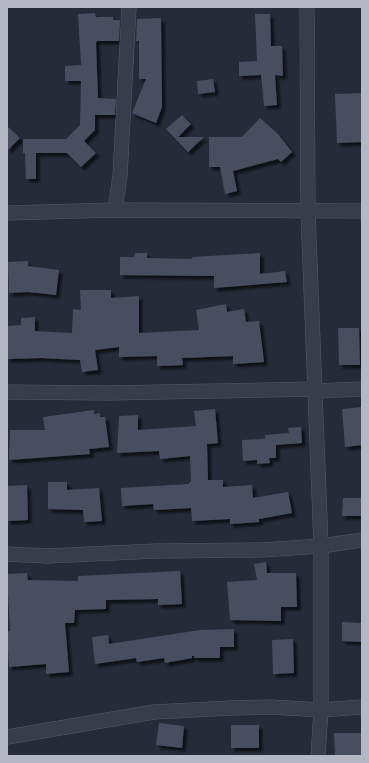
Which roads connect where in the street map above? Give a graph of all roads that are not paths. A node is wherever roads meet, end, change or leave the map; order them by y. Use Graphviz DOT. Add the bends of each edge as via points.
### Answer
graph roads {
  1 [pos="130,7"];
  2 [pos="307,7"];
  3 [pos="115,210"];
  4 [pos="362,211"];
  5 [pos="308,212"];
  6 [pos="7,213"];
  7 [pos="362,389"];
  8 [pos="316,390"];
  9 [pos="7,392"];
  10 [pos="362,540"];
  11 [pos="321,546"];
  12 [pos="7,554"];
  13 [pos="362,707"];
  14 [pos="321,710"];
  15 [pos="7,737"];
  16 [pos="318,756"];
  1 -- 3 [label="street" via="120,176"];
  2 -- 5 [label="street"];
  3 -- 5 [label="street"];
  3 -- 6 [label="street"];
  4 -- 5 [label="street"];
  5 -- 8 [label="street"];
  7 -- 8 [label="street"];
  8 -- 9 [label="street"];
  8 -- 11 [label="street"];
  10 -- 11 [label="street"];
  11 -- 12 [label="street" via="47,556"];
  11 -- 14 [label="street"];
  13 -- 14 [label="street"];
  14 -- 15 [label="street" via="247,707 154,712"];
  14 -- 16 [label="street"];
}
